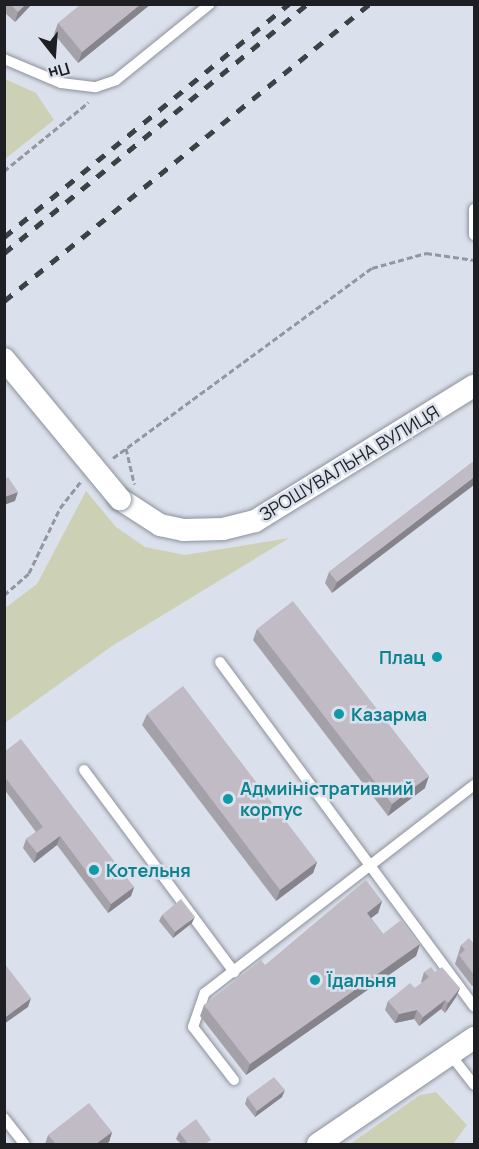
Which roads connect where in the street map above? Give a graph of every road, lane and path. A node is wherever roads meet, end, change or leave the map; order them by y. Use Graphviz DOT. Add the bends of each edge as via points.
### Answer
graph roads {
  1 [pos="210,4"];
  2 [pos="4,58"];
  3 [pos="116,80"];
  4 [pos="4,171"];
  5 [pos="474,209"];
  6 [pos="474,235"];
  7 [pos="474,260"];
  8 [pos="4,359"];
  9 [pos="474,386"];
  10 [pos="126,448"];
  11 [pos="109,461"];
  12 [pos="134,465"];
  13 [pos="92,474"];
  14 [pos="4,595"];
  15 [pos="220,662"];
  16 [pos="84,771"];
  17 [pos="474,785"];
  18 [pos="371,867"];
  19 [pos="234,972"];
  20 [pos="474,1007"];
  21 [pos="474,1038"];
  22 [pos="450,1054"];
  23 [pos="234,1080"];
  24 [pos="474,1085"];
  25 [pos="4,1118"];
  26 [pos="24,1144"];
  27 [pos="318,1144"];
  1 -- 3 [label="lane"];
  2 -- 3 [label="lane" via="82,88"];
  3 -- 4 [label="path"];
  5 -- 6 [label="lane"];
  7 -- 10 [label="path" via="426,253 372,268"];
  8 -- 9 [label="street, ЗРОШУВАЛЬНА ВУЛИЦЯ, bridge" via="120,499 160,525 183,530 223,529 255,520"];
  10 -- 11 [label="path"];
  10 -- 12 [label="path"];
  13 -- 14 [label="path" via="60,508 29,573"];
  15 -- 18 [label="lane"];
  16 -- 19 [label="lane"];
  17 -- 18 [label="lane"];
  18 -- 19 [label="lane"];
  18 -- 20 [label="lane"];
  19 -- 23 [label="lane" via="206,993 193,1027"];
  21 -- 22 [label="street"];
  22 -- 24 [label="lane"];
  22 -- 27 [label="street"];
  25 -- 26 [label="lane"];
}
